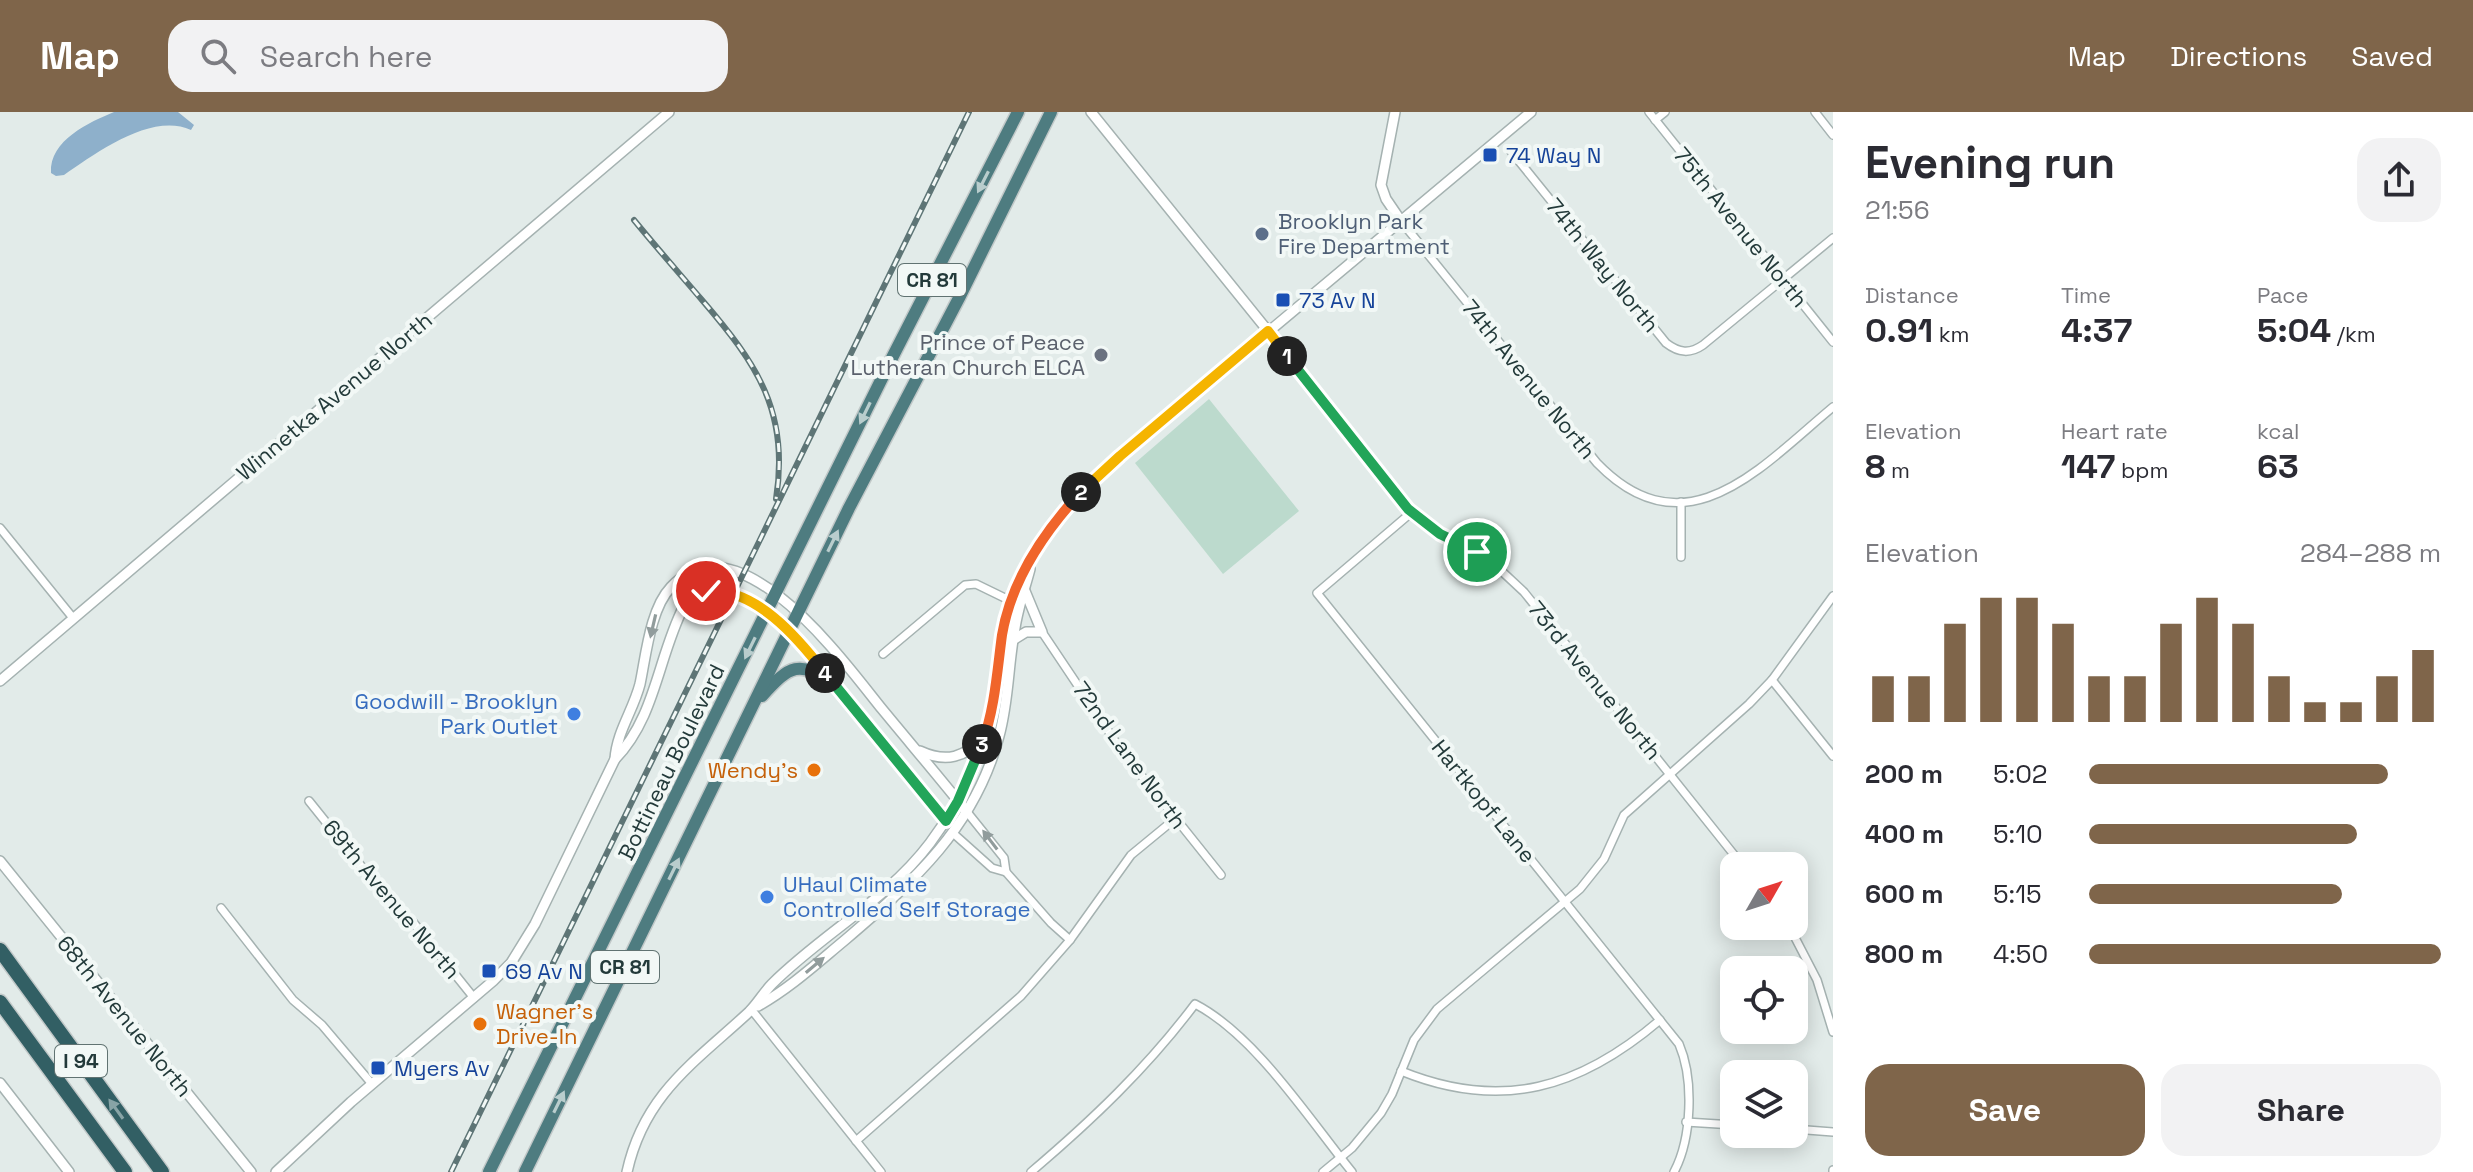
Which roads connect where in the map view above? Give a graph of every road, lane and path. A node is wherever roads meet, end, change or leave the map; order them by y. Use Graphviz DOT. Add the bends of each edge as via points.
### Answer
graph roads {
  1 [pos="669,112"];
  2 [pos="1018,112"];
  3 [pos="1051,112"];
  4 [pos="1091,112"];
  5 [pos="1395,112"];
  6 [pos="1531,112"];
  7 [pos="1649,112"];
  8 [pos="1665,112"];
  9 [pos="1815,112"];
  10 [pos="1655,120"];
  11 [pos="1833,135"];
  12 [pos="1510,150"];
  13 [pos="1401,221"];
  14 [pos="1833,238"];
  15 [pos="1783,280"];
  16 [pos="1268,331"];
  17 [pos="1833,342"];
  18 [pos="1833,407"];
  19 [pos="1681,502"];
  20 [pos="1412,512"];
  21 [pos="0,528"];
  22 [pos="1034,556"];
  23 [pos="1681,557"];
  24 [pos="1024,589"];
  25 [pos="776,595"];
  26 [pos="1833,596"];
  27 [pos="1011,601"];
  28 [pos="1021,607"];
  29 [pos="799,611"];
  30 [pos="767,614"];
  31 [pos="73,618"];
  32 [pos="790,630"];
  33 [pos="1042,632"];
  34 [pos="1013,640"];
  35 [pos="883,654"];
  36 [pos="1772,680"];
  37 [pos="0,681"];
  38 [pos="834,685"];
  39 [pos="752,708"];
  40 [pos="986,734"];
  41 [pos="914,748"];
  42 [pos="1833,756"];
  43 [pos="615,759"];
  44 [pos="1669,773"];
  45 [pos="309,801"];
  46 [pos="958,801"];
  47 [pos="967,812"];
  48 [pos="1176,818"];
  49 [pos="946,821"];
  50 [pos="954,834"];
  51 [pos="1732,852"];
  52 [pos="0,861"];
  53 [pos="1006,872"];
  54 [pos="1221,875"];
  55 [pos="1565,901"];
  56 [pos="221,908"];
  57 [pos="1070,940"];
  58 [pos="1796,940"];
  59 [pos="0,950"];
  60 [pos="474,998"];
  61 [pos="0,1002"];
  62 [pos="751,1009"];
  63 [pos="1830,1010"];
  64 [pos="1660,1020"];
  65 [pos="1833,1032"];
  66 [pos="1401,1071"];
  67 [pos="0,1083"];
  68 [pos="372,1084"];
  69 [pos="1686,1122"];
  70 [pos="1720,1124"];
  71 [pos="1808,1130"];
  72 [pos="1833,1132"];
  73 [pos="856,1141"];
  74 [pos="1340,1158"];
  75 [pos="66,1170"];
  76 [pos="125,1172"];
  77 [pos="162,1172"];
  78 [pos="251,1172"];
  79 [pos="276,1172"];
  80 [pos="489,1172"];
  81 [pos="525,1172"];
  82 [pos="627,1172"];
  83 [pos="881,1172"];
  84 [pos="1031,1172"];
  85 [pos="1323,1172"];
  86 [pos="1352,1172"];
  87 [pos="1674,1172"];
  1 -- 31 [label="street, Winnetka Avenue North"];
  2 -- 25 [label="highway, Bottineau Boulevard / CR 81, one-way"];
  29 -- 3 [label="highway, CR 81, one-way"];
  4 -- 16 [label="street, 73rd Avenue North"];
  5 -- 13 [label="street" via="1381,185"];
  6 -- 13 [label="street"];
  7 -- 10 [label="street, 75th Avenue North"];
  8 -- 10 [label="street"];
  9 -- 11 [label="street"];
  10 -- 15 [label="street, 75th Avenue North"];
  12 -- 15 [label="street, 74th Way North" via="1674,349 1695,351"];
  13 -- 16 [label="street"];
  13 -- 19 [label="street, 74th Avenue North" via="1603,470 1643,495"];
  14 -- 15 [label="street, 74th Way North"];
  15 -- 17 [label="street, 75th Avenue North"];
  16 -- 20 [label="street, 73rd Avenue North"];
  16 -- 22 [label="street" via="1087,485"];
  18 -- 19 [label="street" via="1733,488"];
  19 -- 23 [label="street"];
  20 -- 44 [label="street, 73rd Avenue North" via="1510,576"];
  20 -- 55 [label="street, Hartkopf Lane" via="1317,593"];
  21 -- 31 [label="street"];
  22 -- 24 [label="street"];
  22 -- 27 [label="street"];
  24 -- 28 [label="street"];
  24 -- 33 [label="street"];
  25 -- 29 [label="street"];
  25 -- 30 [label="highway, Bottineau Boulevard / CR 81"];
  25 -- 43 [label="street, one-way" via="719,567 685,575 670,587 654,621"];
  26 -- 36 [label="street"];
  27 -- 28 [label="street"];
  27 -- 35 [label="street" via="976,584 965,585"];
  27 -- 40 [label="street"];
  28 -- 34 [label="street"];
  29 -- 32 [label="highway, CR 81"];
  29 -- 41 [label="street"];
  30 -- 32 [label="street"];
  30 -- 43 [label="street" via="721,590 693,596 677,619 646,712"];
  30 -- 80 [label="highway, Bottineau Boulevard / CR 81, one-way"];
  31 -- 37 [label="street, Winnetka Avenue North"];
  32 -- 38 [label="street"];
  32 -- 39 [label="highway, CR 81"];
  33 -- 34 [label="street" via="1022,633"];
  33 -- 48 [label="street, 72nd Lane North" via="1121,750"];
  34 -- 47 [label="street" via="999,737"];
  36 -- 42 [label="street"];
  36 -- 44 [label="street"];
  38 -- 39 [label="highway" via="806,668 794,669"];
  38 -- 49 [label="street"];
  81 -- 39 [label="highway, CR 81, one-way"];
  40 -- 41 [label="street" via="971,750 953,758"];
  40 -- 46 [label="street"];
  41 -- 46 [label="street"];
  43 -- 60 [label="street" via="532,930 503,972"];
  44 -- 51 [label="street, 73rd Avenue North"];
  44 -- 55 [label="street" via="1624,815 1593,875"];
  45 -- 60 [label="street, 69th Avenue North"];
  46 -- 47 [label="street"];
  46 -- 49 [label="street"];
  47 -- 50 [label="street"];
  53 -- 47 [label="street, one-way" via="1004,858"];
  48 -- 54 [label="street, 72nd Lane North"];
  48 -- 57 [label="street" via="1131,855"];
  49 -- 50 [label="street"];
  49 -- 62 [label="street" via="903,875 772,984"];
  50 -- 53 [label="street" via="992,868"];
  62 -- 50 [label="street, one-way" via="785,991 900,893"];
  52 -- 78 [label="street, 68th Avenue North"];
  53 -- 57 [label="street"];
  55 -- 64 [label="street, Hartkopf Lane"];
  55 -- 66 [label="street" via="1437,1009 1414,1040"];
  56 -- 68 [label="street" via="293,1000"];
  57 -- 73 [label="street" via="1021,996"];
  58 -- 63 [label="street"];
  77 -- 59 [label="highway, I 94, one-way"];
  60 -- 68 [label="street"];
  61 -- 76 [label="highway, I 94"];
  62 -- 73 [label="street"];
  62 -- 82 [label="street" via="667,1088 648,1117"];
  63 -- 65 [label="street"];
  64 -- 66 [label="street" via="1585,1073 1528,1089 1469,1090"];
  64 -- 69 [label="street, Hartkopf Lane" via="1685,1057"];
  66 -- 74 [label="street" via="1368,1132"];
  67 -- 75 [label="street"];
  68 -- 79 [label="street"];
  69 -- 70 [label="street"];
  69 -- 87 [label="street, Hartkopf Lane"];
  71 -- 72 [label="street"];
  73 -- 83 [label="street"];
  74 -- 84 [label="street" via="1261,1058 1227,1024 1195,1004 1116,1097"];
  74 -- 85 [label="street"];
  74 -- 86 [label="street"];
}
